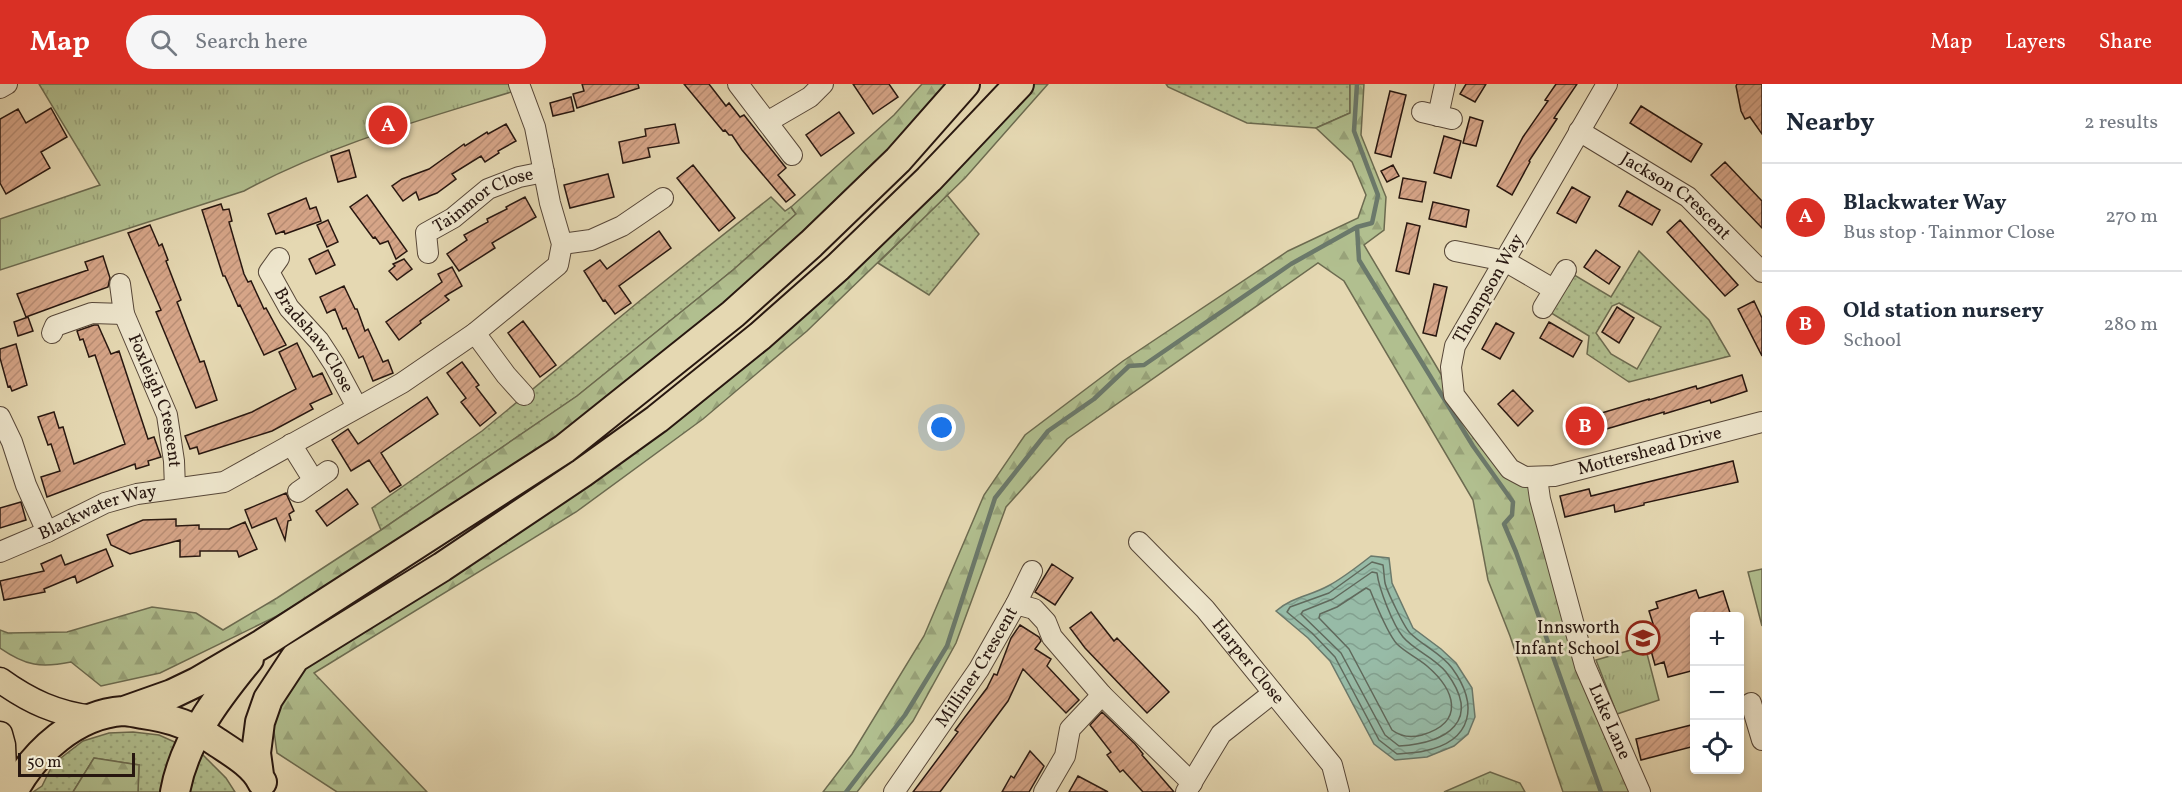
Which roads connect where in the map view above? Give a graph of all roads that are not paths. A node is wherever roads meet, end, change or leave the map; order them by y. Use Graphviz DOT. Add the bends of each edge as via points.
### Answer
graph roads {
  1 [pos="7,84"];
  2 [pos="738,84"];
  3 [pos="824,84"];
  4 [pos="965,84"];
  5 [pos="1019,84"];
  6 [pos="1445,84"];
  7 [pos="1607,84"];
  8 [pos="524,86"];
  9 [pos="0,88"];
  10 [pos="1437,116"];
  11 [pos="767,122"];
  12 [pos="1579,131"];
  13 [pos="792,155"];
  14 [pos="543,172"];
  15 [pos="663,198"];
  16 [pos="562,244"];
  17 [pos="1455,251"];
  18 [pos="428,253"];
  19 [pos="1505,261"];
  20 [pos="267,264"];
  21 [pos="1566,270"];
  22 [pos="1762,272"];
  23 [pos="120,284"];
  24 [pos="1553,289"];
  25 [pos="1543,308"];
  26 [pos="124,314"];
  27 [pos="52,333"];
  28 [pos="475,333"];
  29 [pos="524,396"];
  30 [pos="357,407"];
  31 [pos="0,417"];
  32 [pos="1762,422"];
  33 [pos="291,444"];
  34 [pos="1537,478"];
  35 [pos="314,482"];
  36 [pos="175,488"];
  37 [pos="46,532"];
  38 [pos="1139,542"];
  39 [pos="0,552"];
  40 [pos="1032,571"];
  41 [pos="1016,604"];
  42 [pos="262,644"];
  43 [pos="0,680"];
  44 [pos="1273,693"];
  45 [pos="1102,695"];
  46 [pos="1751,703"];
  47 [pos="124,711"];
  48 [pos="93,718"];
  49 [pos="199,730"];
  50 [pos="0,734"];
  51 [pos="1762,740"];
  52 [pos="265,788"];
  53 [pos="1189,788"];
  54 [pos="5,792"];
  55 [pos="13,792"];
  56 [pos="175,792"];
  57 [pos="894,792"];
  58 [pos="1044,792"];
  59 [pos="1339,792"];
  60 [pos="1640,792"];
  1 -- 9 [label="street"];
  2 -- 11 [label="street"];
  3 -- 11 [label="street" via="810,97"];
  4 -- 42 [label="highway" via="898,160 812,244 637,392 564,449"];
  5 -- 52 [label="highway" via="838,267 657,419 442,567 295,658 268,699 260,722 256,753"];
  6 -- 10 [label="street"];
  7 -- 12 [label="street, Thompson Way"];
  8 -- 14 [label="street"];
  11 -- 13 [label="street"];
  12 -- 19 [label="street, Thompson Way"];
  12 -- 22 [label="street, Jackson Crescent" via="1688,197"];
  14 -- 16 [label="street"];
  14 -- 18 [label="street, Tainmor Close" via="488,189 453,218 418,228"];
  15 -- 16 [label="street" via="638,204 622,226 591,240"];
  16 -- 28 [label="street, Blackwater Way" via="558,265"];
  17 -- 19 [label="street"];
  19 -- 24 [label="street"];
  19 -- 34 [label="street, Thompson Way" via="1455,346 1451,367 1454,396 1510,469"];
  20 -- 30 [label="street, Bradshaw Close" via="289,308 319,341"];
  21 -- 24 [label="street"];
  23 -- 26 [label="street, Foxleigh Crescent"];
  24 -- 25 [label="street"];
  26 -- 27 [label="street, Foxleigh Crescent" via="92,313 55,326"];
  26 -- 36 [label="street, Foxleigh Crescent" via="167,415"];
  28 -- 29 [label="street" via="499,381"];
  28 -- 30 [label="street, Blackwater Way" via="402,383"];
  30 -- 33 [label="street, Blackwater Way"];
  31 -- 37 [label="street"];
  32 -- 34 [label="street, Mottershead Drive"];
  33 -- 35 [label="street"];
  33 -- 36 [label="street, Blackwater Way" via="224,482"];
  34 -- 60 [label="street, Luke Lane" via="1585,666"];
  36 -- 37 [label="street, Blackwater Way" via="105,503"];
  37 -- 39 [label="street, Blackwater Way"];
  38 -- 44 [label="street, Harper Close" via="1205,609"];
  40 -- 41 [label="street"];
  41 -- 45 [label="street, Milliner Crescent" via="1034,609 1046,622 1052,637"];
  41 -- 57 [label="street, Milliner Crescent" via="979,669"];
  42 -- 47 [label="highway" via="197,682"];
  42 -- 49 [label="highway" via="215,700"];
  43 -- 48 [label="main road" via="47,708"];
  44 -- 53 [label="street" via="1221,734"];
  44 -- 59 [label="street, Harper Close" via="1332,765"];
  45 -- 53 [label="street, Milliner Crescent"];
  45 -- 58 [label="street" via="1070,729 1065,756"];
  46 -- 51 [label="street"];
  47 -- 48 [label="highway"];
  47 -- 49 [label="highway" via="165,717"];
  48 -- 55 [label="highway" via="51,743 33,761"];
  49 -- 52 [label="highway" via="240,758"];
  49 -- 56 [label="highway"];
  50 -- 54 [label="main road"];
}
